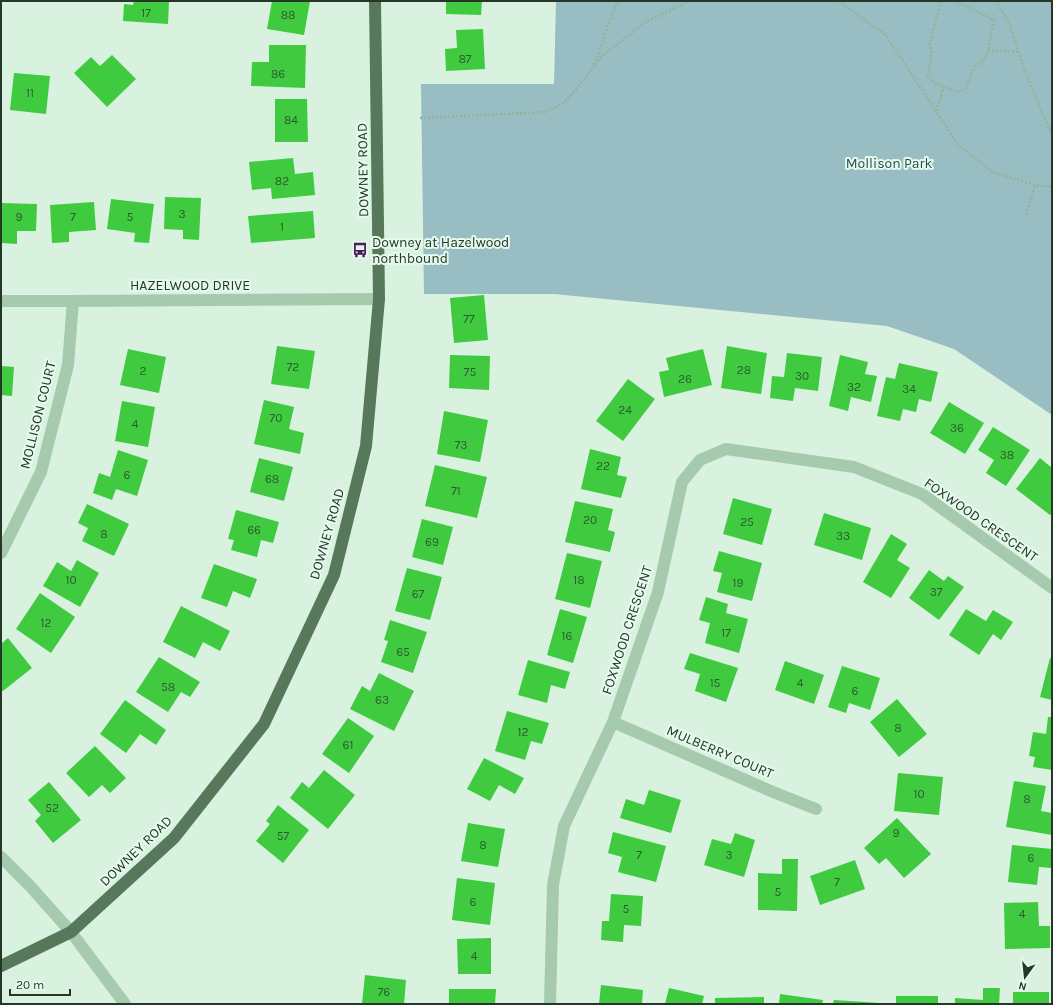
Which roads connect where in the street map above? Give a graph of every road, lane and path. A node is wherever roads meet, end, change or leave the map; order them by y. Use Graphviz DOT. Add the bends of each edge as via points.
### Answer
graph roads {
  1 [pos="375,1"];
  2 [pos="617,1"];
  3 [pos="689,1"];
  4 [pos="838,1"];
  5 [pos="941,1"];
  6 [pos="956,1"];
  7 [pos="995,1"];
  8 [pos="988,50"];
  9 [pos="1019,52"];
  10 [pos="592,70"];
  11 [pos="944,87"];
  12 [pos="936,112"];
  13 [pos="420,118"];
  14 [pos="1052,134"];
  15 [pos="1036,185"];
  16 [pos="1052,187"];
  17 [pos="1026,215"];
  18 [pos="379,299"];
  19 [pos="1,301"];
  20 [pos="73,301"];
  21 [pos="1,553"];
  22 [pos="1052,588"];
  23 [pos="613,722"];
  24 [pos="816,809"];
  25 [pos="1,857"];
  26 [pos="71,932"];
  27 [pos="1,966"];
  28 [pos="125,1004"];
  29 [pos="550,1004"];
  1 -- 18 [label="main road, DOWNEY ROAD"];
  2 -- 10 [label="path"];
  3 -- 10 [label="path" via="644,23 602,56"];
  4 -- 12 [label="path" via="885,34"];
  5 -- 11 [label="path" via="930,46 932,51 928,76 934,83"];
  6 -- 8 [label="path" via="994,20"];
  7 -- 9 [label="path" via="1010,24"];
  8 -- 9 [label="path"];
  8 -- 11 [label="path" via="984,61 975,66 966,88 958,92"];
  9 -- 14 [label="path"];
  10 -- 13 [label="path" via="564,104 546,112"];
  11 -- 12 [label="path"];
  12 -- 15 [label="path" via="959,146 993,172"];
  15 -- 16 [label="path"];
  15 -- 17 [label="path"];
  18 -- 20 [label="street, HAZELWOOD DRIVE"];
  18 -- 26 [label="main road, DOWNEY ROAD" via="366,446 334,575 264,724 174,838"];
  19 -- 20 [label="street, HAZELWOOD DRIVE"];
  20 -- 21 [label="street, MOLLISON COURT" via="68,365 41,472"];
  22 -- 23 [label="street, FOXWOOD CRESCENT" via="922,494 854,467 726,449 700,460 682,482 658,592"];
  23 -- 24 [label="street, MULBERRY COURT"];
  23 -- 29 [label="street, FOXWOOD CRESCENT" via="564,826 553,885"];
  25 -- 26 [label="street"];
  26 -- 27 [label="main road, DOWNEY ROAD"];
  26 -- 28 [label="street"];
}
